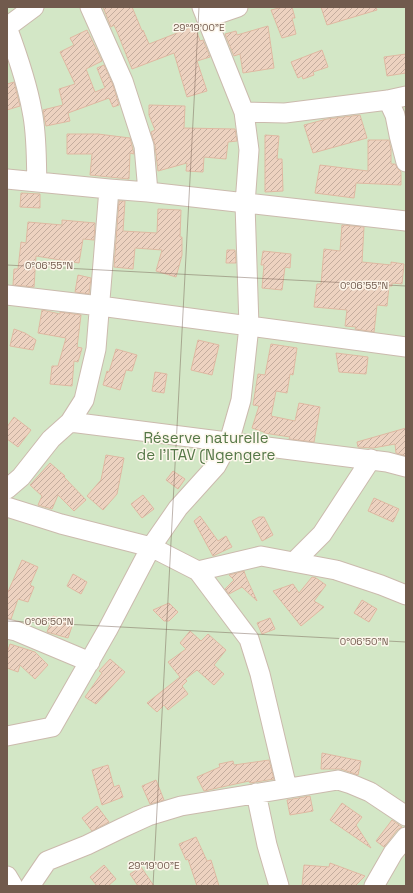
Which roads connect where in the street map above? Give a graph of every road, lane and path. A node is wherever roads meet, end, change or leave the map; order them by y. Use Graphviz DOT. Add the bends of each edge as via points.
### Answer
graph roads {
  1 [pos="34,7"];
  2 [pos="90,7"];
  3 [pos="238,7"];
  4 [pos="204,12"];
  5 [pos="7,27"];
  6 [pos="406,96"];
  7 [pos="388,100"];
  8 [pos="244,112"];
  9 [pos="406,162"];
  10 [pos="7,179"];
  11 [pos="36,182"];
  12 [pos="109,190"];
  13 [pos="148,192"];
  14 [pos="245,204"];
  15 [pos="406,221"];
  16 [pos="7,295"];
  17 [pos="100,306"];
  18 [pos="249,326"];
  19 [pos="406,347"];
  20 [pos="70,422"];
  21 [pos="230,442"];
  22 [pos="371,459"];
  23 [pos="406,467"];
  24 [pos="7,489"];
  25 [pos="7,507"];
  26 [pos="151,547"];
  27 [pos="294,562"];
  28 [pos="198,571"];
  29 [pos="406,595"];
  30 [pos="7,628"];
  31 [pos="90,662"];
  32 [pos="7,736"];
  33 [pos="288,788"];
  34 [pos="256,793"];
  35 [pos="406,816"];
  36 [pos="406,837"];
  37 [pos="7,876"];
  38 [pos="13,886"];
  39 [pos="30,886"];
  40 [pos="279,886"];
  41 [pos="374,886"];
  1 -- 5 [label="street"];
  2 -- 13 [label="street" via="123,81 144,146"];
  3 -- 4 [label="street"];
  4 -- 8 [label="street"];
  5 -- 11 [label="street" via="23,73 32,110 36,145"];
  6 -- 7 [label="street"];
  7 -- 8 [label="street" via="285,112"];
  7 -- 9 [label="street" via="395,115"];
  8 -- 14 [label="street" via="249,150"];
  10 -- 11 [label="street"];
  11 -- 12 [label="street"];
  12 -- 13 [label="street"];
  12 -- 17 [label="street"];
  13 -- 14 [label="street"];
  14 -- 15 [label="street"];
  14 -- 18 [label="street"];
  16 -- 17 [label="street"];
  17 -- 18 [label="street"];
  17 -- 20 [label="street" via="96,349 84,400"];
  18 -- 19 [label="street"];
  18 -- 21 [label="street" via="241,400"];
  20 -- 21 [label="street"];
  20 -- 24 [label="street" via="51,439"];
  21 -- 22 [label="street"];
  21 -- 26 [label="street" via="216,466 178,508"];
  22 -- 23 [label="street"];
  22 -- 27 [label="street" via="322,534"];
  25 -- 26 [label="street"];
  26 -- 28 [label="street"];
  26 -- 31 [label="street"];
  27 -- 28 [label="street" via="261,556"];
  27 -- 29 [label="street" via="336,570"];
  28 -- 33 [label="street" via="249,639"];
  30 -- 31 [label="street"];
  31 -- 32 [label="street" via="52,727"];
  33 -- 34 [label="street"];
  33 -- 35 [label="street" via="338,780 370,792"];
  34 -- 39 [label="street" via="181,806 148,816 88,846 47,860"];
  34 -- 40 [label="street"];
  36 -- 41 [label="street" via="393,853"];
  37 -- 38 [label="street"];
}
